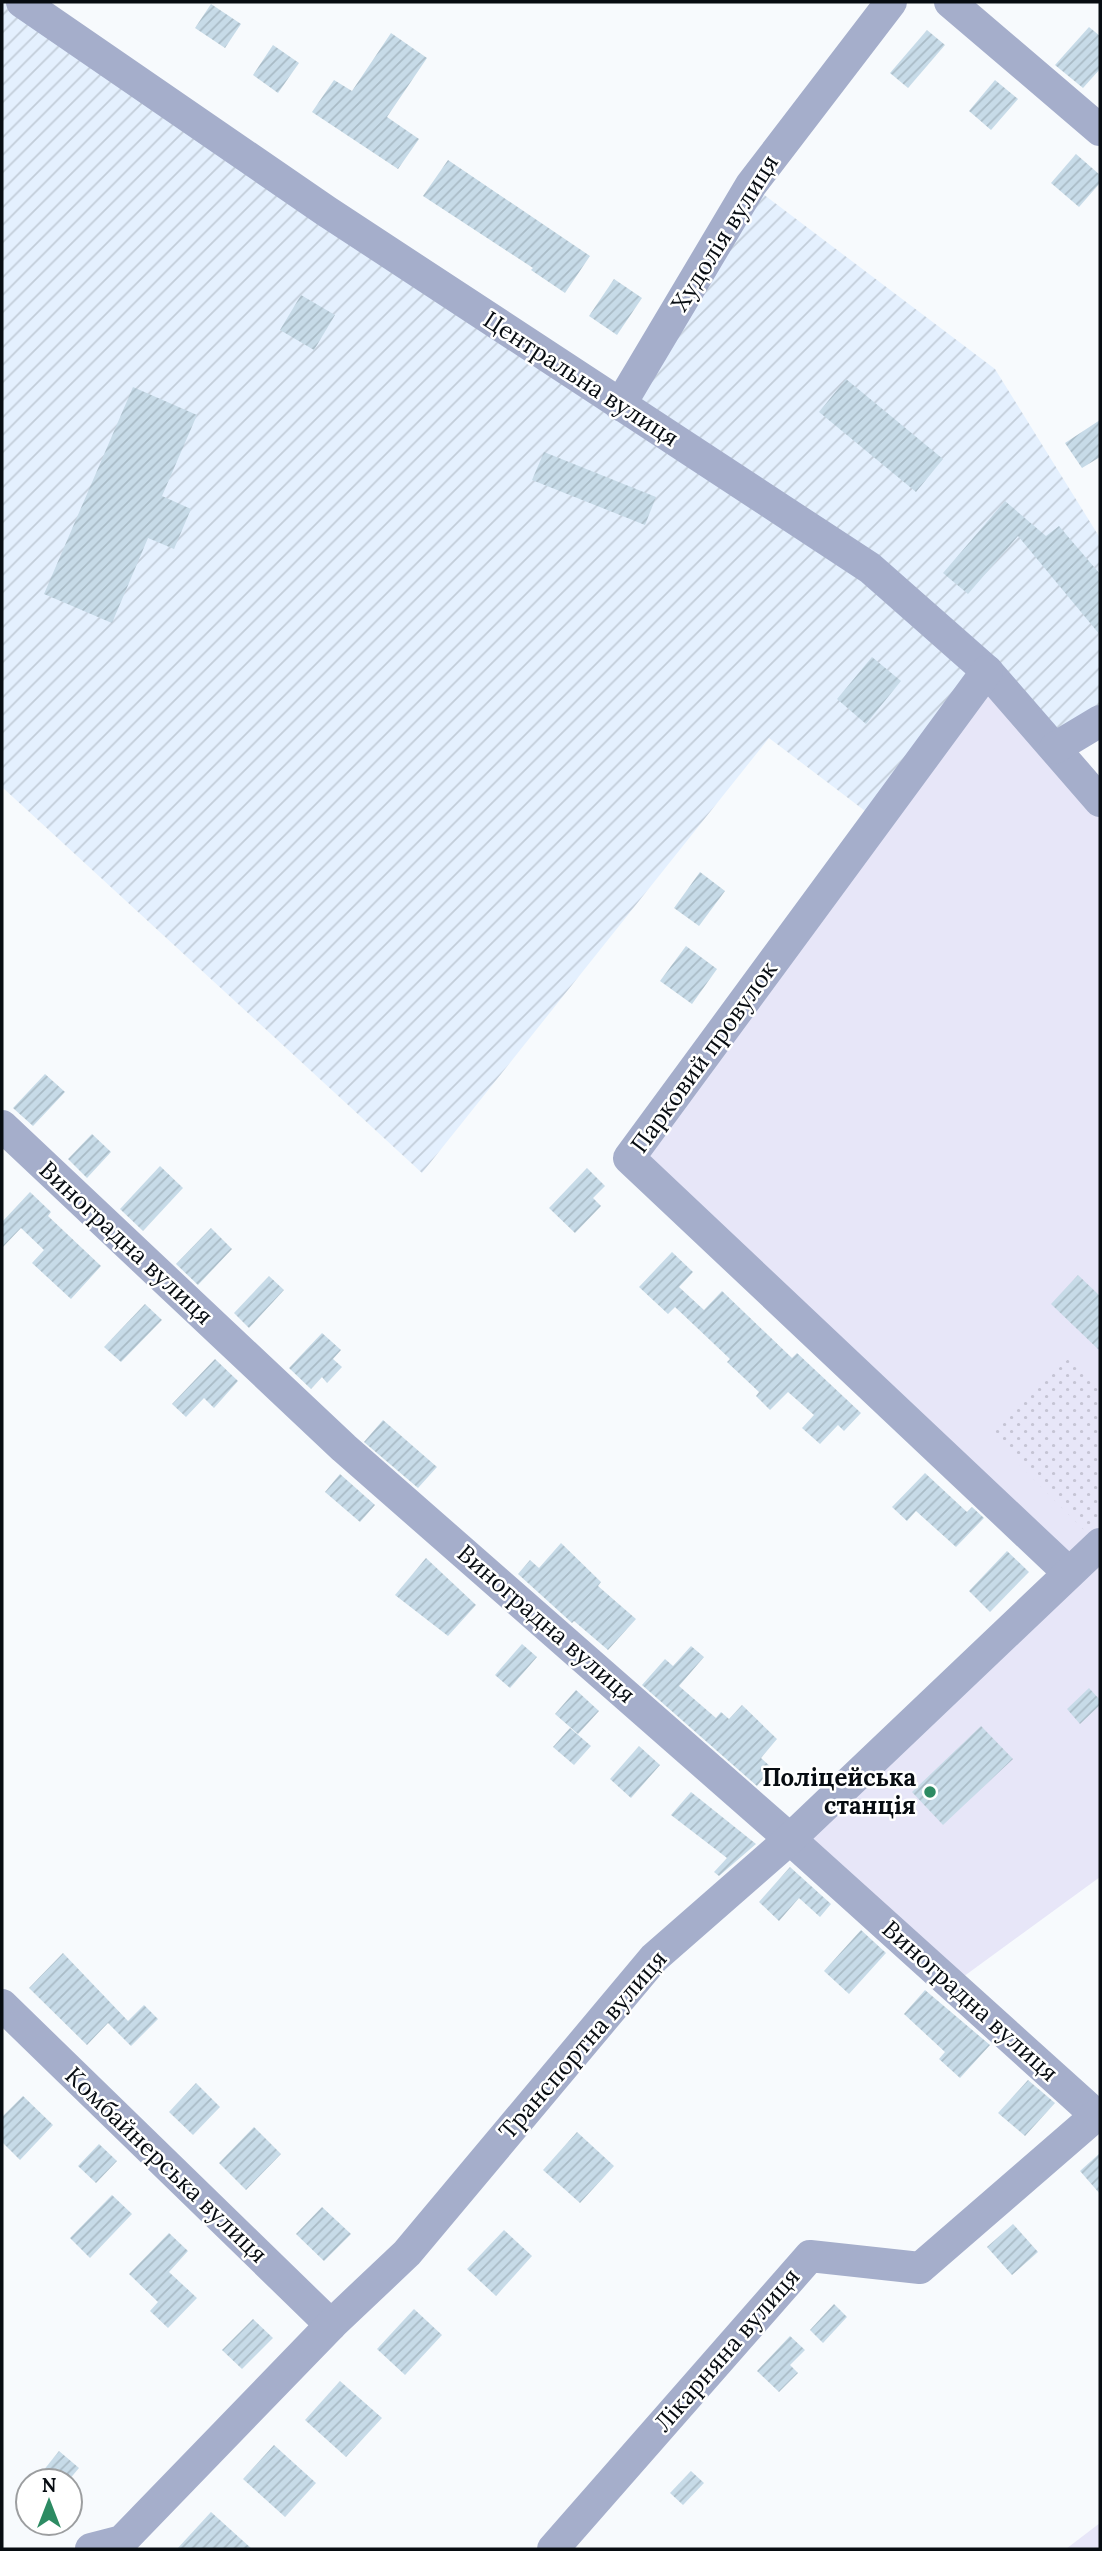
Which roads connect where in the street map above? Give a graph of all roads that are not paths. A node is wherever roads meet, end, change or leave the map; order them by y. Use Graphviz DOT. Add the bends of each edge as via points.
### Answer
graph roads {
  1 [pos="22,2"];
  2 [pos="891,2"];
  3 [pos="950,2"];
  4 [pos="1100,130"];
  5 [pos="620,405"];
  6 [pos="987,671"];
  7 [pos="1100,720"];
  8 [pos="1055,748"];
  9 [pos="1100,801"];
  10 [pos="2,1126"];
  11 [pos="1100,1544"];
  12 [pos="1069,1573"];
  13 [pos="790,1839"];
  14 [pos="2,2005"];
  15 [pos="1098,2114"];
  16 [pos="331,2325"];
  17 [pos="91,2549"];
  18 [pos="554,2549"];
  1 -- 5 [label="street, Центральна вулиця"];
  2 -- 5 [label="street, Худолія вулиця" via="751,185"];
  3 -- 4 [label="street"];
  5 -- 6 [label="street, Центральна вулиця" via="870,568"];
  6 -- 8 [label="street, Центральна вулиця"];
  6 -- 12 [label="street, Парковий провулок" via="629,1158"];
  7 -- 8 [label="street"];
  8 -- 9 [label="street, Центральна вулиця"];
  10 -- 13 [label="street, Виноградна вулиця" via="344,1448"];
  11 -- 12 [label="street, Транспортна вулиця"];
  12 -- 13 [label="street, Транспортна вулиця"];
  13 -- 15 [label="street, Виноградна вулиця"];
  13 -- 16 [label="street, Транспортна вулиця" via="654,1958 407,2253"];
  14 -- 16 [label="street, Комбайнерська вулиця"];
  15 -- 18 [label="street, Лікарняна вулиця" via="920,2268 810,2256"];
  16 -- 17 [label="street, Транспортна вулиця" via="122,2541"];
}
